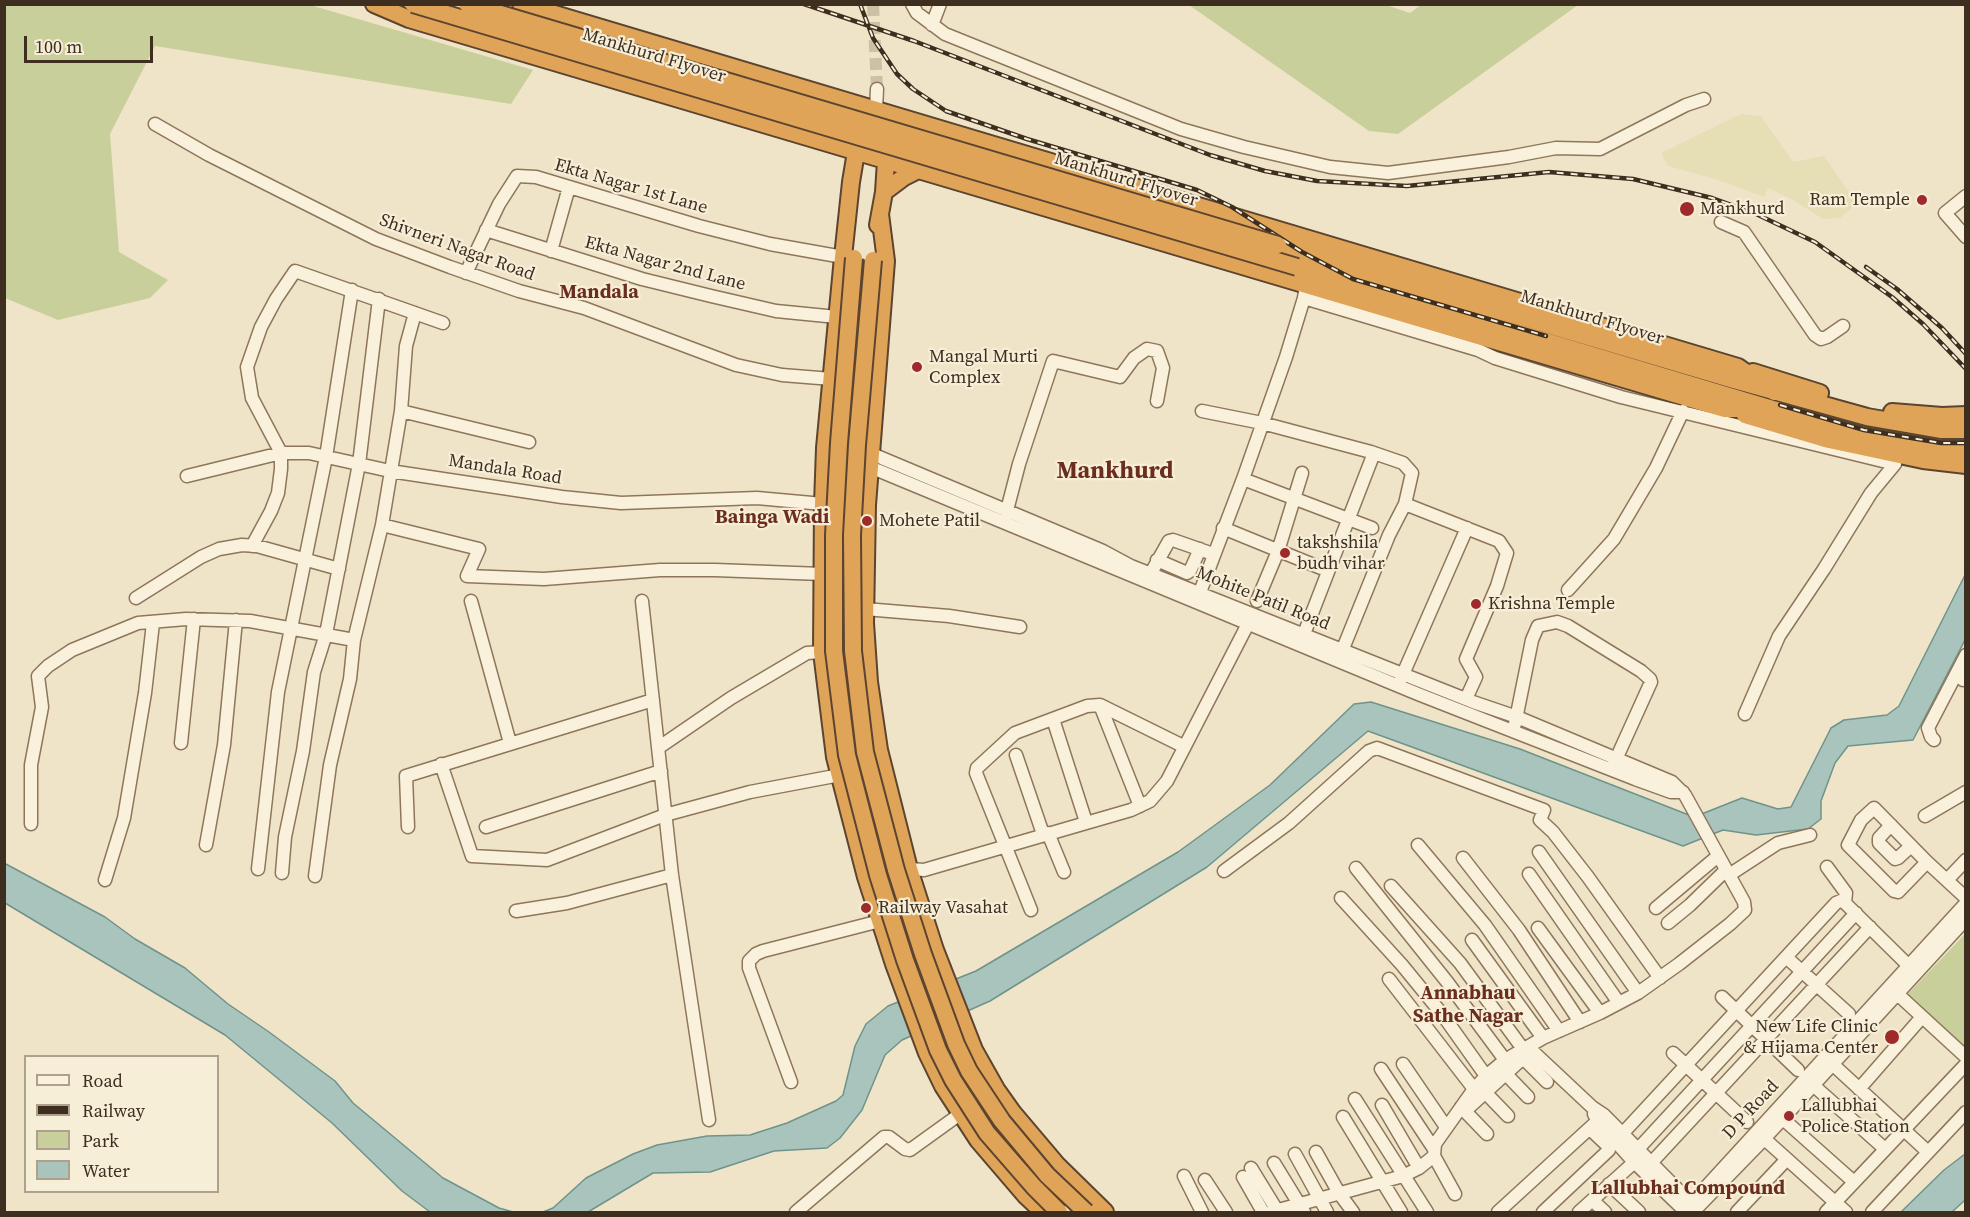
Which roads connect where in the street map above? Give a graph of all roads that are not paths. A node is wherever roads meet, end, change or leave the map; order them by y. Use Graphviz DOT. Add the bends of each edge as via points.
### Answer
graph roads {
  1 [pos="374,4"];
  2 [pos="413,4"];
  3 [pos="467,4"];
  4 [pos="521,4"];
  5 [pos="912,4"];
  6 [pos="940,4"];
  7 [pos="932,25"];
  8 [pos="877,89"];
  9 [pos="1704,99"];
  10 [pos="876,110"];
  11 [pos="155,124"];
  12 [pos="856,152"];
  13 [pos="886,161"];
  14 [pos="918,170"];
  15 [pos="569,187"];
  16 [pos="884,192"];
  17 [pos="1965,196"];
  18 [pos="880,214"];
  19 [pos="1721,222"];
  20 [pos="486,230"];
  21 [pos="1965,237"];
  22 [pos="551,251"];
  23 [pos="848,257"];
  24 [pos="466,273"];
  25 [pos="1299,283"];
  26 [pos="352,290"];
  27 [pos="379,299"];
  28 [pos="415,313"];
  29 [pos="837,317"];
  30 [pos="443,323"];
  31 [pos="1844,326"];
  32 [pos="1481,344"];
  33 [pos="832,379"];
  34 [pos="1777,386"];
  35 [pos="1732,388"];
  36 [pos="1156,401"];
  37 [pos="401,411"];
  38 [pos="1202,411"];
  39 [pos="1683,411"];
  40 [pos="1769,415"];
  41 [pos="1965,416"];
  42 [pos="1262,423"];
  43 [pos="1965,430"];
  44 [pos="529,442"];
  45 [pos="1965,450"];
  46 [pos="280,453"];
  47 [pos="825,453"];
  48 [pos="1374,453"];
  49 [pos="327,457"];
  50 [pos="871,461"];
  51 [pos="359,464"];
  52 [pos="1965,465"];
  53 [pos="390,471"];
  54 [pos="1302,473"];
  55 [pos="187,476"];
  56 [pos="1243,479"];
  57 [pos="1294,499"];
  58 [pos="823,504"];
  59 [pos="1405,504"];
  60 [pos="1005,517"];
  61 [pos="1349,520"];
  62 [pos="382,525"];
  63 [pos="1223,528"];
  64 [pos="1372,528"];
  65 [pos="1467,528"];
  66 [pos="252,546"];
  67 [pos="1200,549"];
  68 [pos="1278,551"];
  69 [pos="1213,554"];
  70 [pos="306,560"];
  71 [pos="1157,560"];
  72 [pos="1321,568"];
  73 [pos="339,569"];
  74 [pos="1136,573"];
  75 [pos="1151,573"];
  76 [pos="822,574"];
  77 [pos="1568,590"];
  78 [pos="1198,597"];
  79 [pos="136,598"];
  80 [pos="642,601"];
  81 [pos="471,602"];
  82 [pos="1257,602"];
  83 [pos="865,609"];
  84 [pos="194,619"];
  85 [pos="1250,619"];
  86 [pos="236,620"];
  87 [pos="153,622"];
  88 [pos="1020,627"];
  89 [pos="290,628"];
  90 [pos="326,634"];
  91 [pos="1304,634"];
  92 [pos="354,640"];
  93 [pos="822,652"];
  94 [pos="1965,655"];
  95 [pos="1341,656"];
  96 [pos="1400,680"];
  97 [pos="1426,690"];
  98 [pos="1466,699"];
  99 [pos="653,700"];
  100 [pos="1100,705"];
  101 [pos="1745,714"];
  102 [pos="1517,717"];
  103 [pos="1053,719"];
  104 [pos="1512,731"];
  105 [pos="1934,740"];
  106 [pos="181,743"];
  107 [pos="510,743"];
  108 [pos="1183,746"];
  109 [pos="658,748"];
  110 [pos="1016,755"];
  111 [pos="1591,755"];
  112 [pos="441,764"];
  113 [pos="1614,765"];
  114 [pos="661,771"];
  115 [pos="840,774"];
  116 [pos="1965,792"];
  117 [pos="1140,806"];
  118 [pos="1925,816"];
  119 [pos="665,818"];
  120 [pos="1086,822"];
  121 [pos="31,825"];
  122 [pos="1891,825"];
  123 [pos="408,826"];
  124 [pos="486,827"];
  125 [pos="1046,834"];
  126 [pos="1810,835"];
  127 [pos="206,844"];
  128 [pos="1005,845"];
  129 [pos="1418,845"];
  130 [pos="1911,846"];
  131 [pos="1539,852"];
  132 [pos="1718,856"];
  133 [pos="1463,858"];
  134 [pos="1965,860"];
  135 [pos="1927,862"];
  136 [pos="1827,867"];
  137 [pos="258,868"];
  138 [pos="1356,868"];
  139 [pos="909,869"];
  140 [pos="1224,870"];
  141 [pos="1064,872"];
  142 [pos="1727,872"];
  143 [pos="282,873"];
  144 [pos="1529,874"];
  145 [pos="672,875"];
  146 [pos="315,876"];
  147 [pos="866,877"];
  148 [pos="105,880"];
  149 [pos="1947,880"];
  150 [pos="1391,886"];
  151 [pos="1341,898"];
  152 [pos="1965,898"];
  153 [pos="1845,899"];
  154 [pos="1965,903"];
  155 [pos="1656,908"];
  156 [pos="516,910"];
  157 [pos="1031,910"];
  158 [pos="1856,913"];
  159 [pos="1965,919"];
  160 [pos="880,921"];
  161 [pos="1668,923"];
  162 [pos="1870,927"];
  163 [pos="1538,928"];
  164 [pos="1472,940"];
  165 [pos="1786,957"];
  166 [pos="1912,969"];
  167 [pos="1802,972"];
  168 [pos="1660,978"];
  169 [pos="1389,979"];
  170 [pos="1816,986"];
  171 [pos="1893,990"];
  172 [pos="1638,993"];
  173 [pos="1722,998"];
  174 [pos="1619,1003"];
  175 [pos="1737,1010"];
  176 [pos="1600,1013"];
  177 [pos="1849,1014"];
  178 [pos="1922,1017"];
  179 [pos="1580,1022"];
  180 [pos="1752,1026"];
  181 [pos="1559,1031"];
  182 [pos="1543,1038"];
  183 [pos="1766,1040"];
  184 [pos="1525,1048"];
  185 [pos="1673,1053"];
  186 [pos="1965,1058"];
  187 [pos="1828,1060"];
  188 [pos="1403,1064"];
  189 [pos="1537,1064"];
  190 [pos="1965,1064"];
  191 [pos="1686,1065"];
  192 [pos="1503,1067"];
  193 [pos="1381,1069"];
  194 [pos="1798,1070"];
  195 [pos="1702,1080"];
  196 [pos="791,1082"];
  197 [pos="1547,1082"];
  198 [pos="1813,1085"];
  199 [pos="1481,1086"];
  200 [pos="1859,1089"];
  201 [pos="1716,1093"];
  202 [pos="1528,1097"];
  203 [pos="1355,1099"];
  204 [pos="1382,1105"];
  205 [pos="1463,1109"];
  206 [pos="1965,1112"];
  207 [pos="960,1114"];
  208 [pos="1508,1116"];
  209 [pos="1343,1117"];
  210 [pos="1783,1119"];
  211 [pos="709,1120"];
  212 [pos="1597,1122"];
  213 [pos="1446,1127"];
  214 [pos="1903,1130"];
  215 [pos="1756,1131"];
  216 [pos="1623,1133"];
  217 [pos="1487,1134"];
  218 [pos="1885,1149"];
  219 [pos="1316,1152"];
  220 [pos="1434,1152"];
  221 [pos="1928,1152"];
  222 [pos="1295,1154"];
  223 [pos="1645,1155"];
  224 [pos="1787,1159"];
  225 [pos="1634,1161"];
  226 [pos="1274,1163"];
  227 [pos="1057,1165"];
  228 [pos="1419,1168"];
  229 [pos="1184,1176"];
  230 [pos="1403,1176"];
  231 [pos="1205,1180"];
  232 [pos="1381,1182"];
  233 [pos="1854,1182"];
  234 [pos="1609,1184"];
  235 [pos="1340,1193"];
  236 [pos="1455,1194"];
  237 [pos="1026,1196"];
  238 [pos="1318,1199"];
  239 [pos="1592,1200"];
  240 [pos="1835,1202"];
  241 [pos="1301,1208"];
  242 [pos="1692,1210"];
  243 [pos="1504,1211"];
  244 [pos="796,1212"];
  245 [pos="1043,1212"];
  246 [pos="1059,1212"];
  247 [pos="1086,1212"];
  248 [pos="1105,1212"];
  249 [pos="1202,1212"];
  250 [pos="1226,1212"];
  251 [pos="1263,1212"];
  252 [pos="1275,1212"];
  253 [pos="1328,1212"];
  254 [pos="1353,1212"];
  255 [pos="1401,1212"];
  256 [pos="1426,1212"];
  257 [pos="1543,1212"];
  258 [pos="1579,1212"];
  259 [pos="1605,1212"];
  260 [pos="1639,1212"];
  261 [pos="1737,1212"];
  262 [pos="1826,1212"];
  263 [pos="1846,1212"];
  264 [pos="1872,1212"];
  1 -- 12 [label="highway" via="409,19"];
  2 -- 25 [label="highway, Mankhurd Flyover, bridge"];
  3 -- 35 [label="highway, Mankhurd Flyover, bridge" via="1278,245"];
  4 -- 10 [label="highway"];
  5 -- 7 [label="street"];
  6 -- 7 [label="street"];
  7 -- 9 [label="street" via="945,34 1181,129 1342,168 1388,173 1556,148 1600,149"];
  8 -- 10 [label="street"];
  10 -- 12 [label="highway"];
  10 -- 13 [label="highway"];
  10 -- 35 [label="highway"];
  11 -- 24 [label="street, Shivneri Nagar Road" via="376,239"];
  12 -- 13 [label="highway"];
  12 -- 23 [label="highway"];
  13 -- 14 [label="highway"];
  13 -- 16 [label="highway"];
  14 -- 16 [label="highway"];
  14 -- 25 [label="highway"];
  15 -- 20 [label="street, Ekta Nagar 1st Lane" via="517,176"];
  15 -- 22 [label="street"];
  15 -- 23 [label="street, Ekta Nagar 1st Lane" via="699,226 780,246"];
  16 -- 18 [label="highway"];
  17 -- 21 [label="street" via="1945,213"];
  18 -- 50 [label="highway" via="886,261"];
  18 -- 247 [label="highway, bridge" via="853,525 853,651 865,752 922,954 956,1044 1002,1121 1047,1175"];
  19 -- 31 [label="street" via="1744,232 1815,335 1821,339"];
  20 -- 22 [label="street, Ekta Nagar 2nd Lane"];
  20 -- 24 [label="street, Ekta Nagar 1st Lane"];
  22 -- 29 [label="street, Ekta Nagar 2nd Lane" via="642,279 776,311"];
  23 -- 29 [label="highway"];
  23 -- 246 [label="highway, bridge" via="834,525 834,651 847,755 882,886 938,1050 987,1132"];
  24 -- 33 [label="street, Shivneri Nagar Road" via="584,308 736,365 782,375"];
  25 -- 32 [label="highway"];
  25 -- 35 [label="highway, Mankhurd Flyover" via="1338,279"];
  25 -- 42 [label="street" via="1286,357"];
  26 -- 27 [label="street"];
  26 -- 46 [label="street" via="295,271 261,327 247,367 248,378 252,398"];
  26 -- 49 [label="street"];
  27 -- 28 [label="street"];
  27 -- 51 [label="street"];
  28 -- 30 [label="street"];
  28 -- 37 [label="street" via="406,345"];
  29 -- 33 [label="highway"];
  32 -- 35 [label="highway"];
  32 -- 39 [label="street" via="1495,358 1621,397"];
  33 -- 47 [label="highway"];
  34 -- 35 [label="highway, Mankhurd Flyover"];
  34 -- 41 [label="highway" via="1887,411"];
  34 -- 43 [label="highway" via="1867,417 1942,430"];
  35 -- 40 [label="highway, Mankhurd Flyover"];
  36 -- 60 [label="street" via="1163,368 1157,351 1147,349 1134,358 1120,377 1053,361"];
  37 -- 44 [label="street"];
  37 -- 53 [label="street"];
  38 -- 42 [label="street"];
  39 -- 77 [label="street" via="1656,468 1614,539"];
  39 -- 101 [label="street" via="1895,464 1871,493 1779,636"];
  40 -- 45 [label="highway" via="1941,450"];
  40 -- 52 [label="highway" via="1829,440"];
  42 -- 48 [label="street"];
  42 -- 56 [label="street"];
  46 -- 49 [label="street, Mandala Road"];
  46 -- 55 [label="street, Mandala Road"];
  46 -- 66 [label="street" via="278,493"];
  47 -- 50 [label="street, Mohite Patil Road"];
  47 -- 58 [label="highway"];
  48 -- 59 [label="street" via="1403,463 1412,473"];
  48 -- 61 [label="street"];
  49 -- 51 [label="street, Mandala Road"];
  49 -- 70 [label="street"];
  50 -- 60 [label="street, Mohite Patil Road"];
  50 -- 83 [label="highway"];
  51 -- 53 [label="street, Mandala Road"];
  51 -- 73 [label="street"];
  53 -- 58 [label="street, Mandala Road" via="621,503 757,498"];
  53 -- 62 [label="street"];
  54 -- 57 [label="street"];
  56 -- 57 [label="street"];
  56 -- 63 [label="street"];
  57 -- 61 [label="street"];
  57 -- 68 [label="street"];
  58 -- 76 [label="highway"];
  59 -- 65 [label="street"];
  59 -- 95 [label="street"];
  60 -- 74 [label="street, Mohite Patil Road" via="1058,539 1103,551"];
  61 -- 64 [label="street"];
  61 -- 91 [label="street"];
  62 -- 76 [label="street" via="479,549 467,576 544,579 660,570"];
  62 -- 92 [label="street"];
  63 -- 68 [label="street"];
  63 -- 69 [label="street"];
  65 -- 96 [label="street"];
  65 -- 98 [label="street" via="1499,541 1508,553 1466,659 1476,677"];
  66 -- 70 [label="street"];
  66 -- 79 [label="street" via="219,549"];
  67 -- 69 [label="street"];
  67 -- 71 [label="street" via="1169,541"];
  67 -- 71 [label="street" via="1191,571 1186,573"];
  68 -- 72 [label="street"];
  68 -- 82 [label="street"];
  69 -- 78 [label="street"];
  70 -- 73 [label="street"];
  70 -- 89 [label="street"];
  71 -- 75 [label="street"];
  73 -- 90 [label="street"];
  74 -- 75 [label="street, Mohite Patil Road"];
  74 -- 78 [label="street"];
  75 -- 78 [label="street, Mohite Patil Road"];
  76 -- 93 [label="highway"];
  78 -- 85 [label="street, Mohite Patil Road"];
  80 -- 99 [label="street"];
  81 -- 107 [label="street"];
  83 -- 88 [label="street"];
  83 -- 139 [label="highway" via="868,671 879,750"];
  84 -- 86 [label="street"];
  84 -- 87 [label="street"];
  84 -- 106 [label="street"];
  85 -- 91 [label="street, Mohite Patil Road"];
  85 -- 95 [label="street"];
  85 -- 108 [label="street"];
  86 -- 89 [label="street"];
  86 -- 127 [label="street" via="224,746"];
  87 -- 121 [label="street" via="138,623 72,650 38,676 42,707 31,765"];
  87 -- 148 [label="street" via="124,818"];
  89 -- 90 [label="street"];
  89 -- 137 [label="street" via="278,692"];
  90 -- 92 [label="street"];
  90 -- 143 [label="street" via="314,672"];
  91 -- 95 [label="street, Mohite Patil Road"];
  92 -- 146 [label="street" via="350,679 326,790"];
  93 -- 109 [label="street" via="807,653"];
  93 -- 115 [label="highway"];
  94 -- 105 [label="street" via="1928,728"];
  95 -- 96 [label="street, Mohite Patil Road"];
  96 -- 97 [label="street, Mohite Patil Road"];
  97 -- 98 [label="street, Mohite Patil Road"];
  97 -- 104 [label="street"];
  98 -- 102 [label="street, Mohite Patil Road"];
  99 -- 107 [label="street"];
  99 -- 109 [label="street"];
  100 -- 103 [label="street"];
  100 -- 108 [label="street"];
  100 -- 117 [label="street"];
  102 -- 104 [label="street"];
  102 -- 111 [label="street, Mohite Patil Road"];
  102 -- 113 [label="street" via="1538,626 1557,622 1568,626 1641,671 1651,682"];
  103 -- 120 [label="street"];
  103 -- 128 [label="street" via="1015,733 977,768"];
  104 -- 111 [label="street"];
  107 -- 112 [label="street"];
  108 -- 117 [label="street" via="1167,781 1150,801"];
  109 -- 114 [label="street"];
  110 -- 125 [label="street"];
  111 -- 113 [label="street, Mohite Patil Road"];
  112 -- 119 [label="street" via="472,856 546,860"];
  112 -- 123 [label="street" via="406,776"];
  113 -- 132 [label="street, Mohite Patil Road" via="1672,782 1683,792"];
  114 -- 119 [label="street"];
  114 -- 124 [label="street"];
  115 -- 119 [label="street" via="750,792"];
  115 -- 147 [label="highway"];
  116 -- 118 [label="street"];
  117 -- 120 [label="street"];
  119 -- 145 [label="street"];
  120 -- 125 [label="street"];
  122 -- 130 [label="street"];
  122 -- 130 [label="street" via="1879,843 1895,859"];
  122 -- 135 [label="street" via="1874,808 1861,820 1848,845 1898,892"];
  125 -- 128 [label="street"];
  125 -- 141 [label="street"];
  126 -- 142 [label="street" via="1778,843"];
  128 -- 139 [label="street" via="924,870"];
  128 -- 157 [label="street"];
  129 -- 181 [label="street" via="1485,925"];
  130 -- 135 [label="street"];
  131 -- 172 [label="street"];
  132 -- 142 [label="street"];
  132 -- 155 [label="street"];
  133 -- 179 [label="street" via="1519,930"];
  134 -- 149 [label="street"];
  135 -- 149 [label="street"];
  136 -- 153 [label="street"];
  138 -- 192 [label="street" via="1448,983"];
  139 -- 147 [label="street"];
  139 -- 227 [label="highway" via="969,1039 996,1089"];
  140 -- 168 [label="street" via="1289,823 1377,748 1544,810 1540,820 1588,877"];
  142 -- 161 [label="street"];
  142 -- 168 [label="street" via="1745,910"];
  144 -- 174 [label="street"];
  145 -- 156 [label="street" via="567,903"];
  145 -- 211 [label="street"];
  147 -- 160 [label="highway"];
  149 -- 152 [label="street"];
  150 -- 184 [label="street" via="1460,963"];
  151 -- 199 [label="street" via="1442,1014"];
  153 -- 158 [label="street"];
  153 -- 165 [label="street" via="1836,903"];
  154 -- 166 [label="street, D P Road"];
  158 -- 162 [label="street"];
  158 -- 167 [label="street"];
  159 -- 166 [label="street, D P Road"];
  160 -- 196 [label="street" via="763,951 749,961"];
  160 -- 207 [label="highway" via="927,1053"];
  162 -- 166 [label="street"];
  162 -- 170 [label="street"];
  163 -- 176 [label="street"];
  164 -- 182 [label="street"];
  165 -- 167 [label="street"];
  165 -- 175 [label="street"];
  166 -- 171 [label="street, D P Road"];
  167 -- 170 [label="street"];
  167 -- 180 [label="street"];
  168 -- 172 [label="street"];
  169 -- 199 [label="street"];
  170 -- 177 [label="street"];
  170 -- 183 [label="street"];
  171 -- 178 [label="street"];
  171 -- 187 [label="street, D P Road"];
  172 -- 174 [label="street"];
  173 -- 175 [label="street"];
  174 -- 176 [label="street"];
  175 -- 180 [label="street"];
  175 -- 191 [label="street"];
  176 -- 179 [label="street"];
  178 -- 186 [label="street"];
  178 -- 200 [label="street"];
  179 -- 181 [label="street"];
  180 -- 183 [label="street"];
  180 -- 195 [label="street"];
  181 -- 182 [label="street"];
  182 -- 184 [label="street"];
  183 -- 194 [label="street"];
  183 -- 201 [label="street"];
  184 -- 189 [label="street"];
  184 -- 192 [label="street"];
  185 -- 191 [label="street"];
  187 -- 198 [label="street, D P Road"];
  187 -- 200 [label="street"];
  187 -- 215 [label="street, D P Road"];
  188 -- 213 [label="street"];
  189 -- 192 [label="street" via="1523,1058"];
  189 -- 197 [label="street"];
  189 -- 212 [label="street" via="1592,1107"];
  190 -- 214 [label="street"];
  191 -- 195 [label="street"];
  191 -- 216 [label="street"];
  192 -- 199 [label="street"];
  192 -- 202 [label="street"];
  193 -- 220 [label="street"];
  195 -- 201 [label="street"];
  195 -- 223 [label="street"];
  198 -- 210 [label="street, D P Road"];
  198 -- 218 [label="street"];
  199 -- 205 [label="street"];
  199 -- 208 [label="street"];
  200 -- 214 [label="street"];
  201 -- 215 [label="street"];
  201 -- 223 [label="street"];
  203 -- 230 [label="street"];
  204 -- 228 [label="street"];
  205 -- 213 [label="street"];
  205 -- 217 [label="street"];
  206 -- 221 [label="street"];
  207 -- 237 [label="highway"];
  207 -- 244 [label="street" via="910,1150 884,1137"];
  209 -- 232 [label="street"];
  210 -- 215 [label="street, D P Road"];
  210 -- 233 [label="street"];
  212 -- 216 [label="street"];
  212 -- 225 [label="street"];
  212 -- 243 [label="street"];
  212 -- 257 [label="street" via="1609,1150"];
  213 -- 220 [label="street"];
  214 -- 218 [label="street"];
  214 -- 221 [label="street"];
  215 -- 224 [label="street"];
  215 -- 242 [label="street, D P Road"];
  216 -- 223 [label="street"];
  218 -- 233 [label="street"];
  219 -- 235 [label="street"];
  220 -- 228 [label="street"];
  220 -- 236 [label="street"];
  221 -- 264 [label="street"];
  222 -- 238 [label="street"];
  223 -- 225 [label="street"];
  223 -- 242 [label="street"];
  224 -- 240 [label="street"];
  224 -- 261 [label="street"];
  225 -- 234 [label="street"];
  225 -- 242 [label="street"];
  226 -- 241 [label="street"];
  227 -- 237 [label="highway"];
  227 -- 248 [label="highway"];
  228 -- 230 [label="street"];
  229 -- 249 [label="street"];
  230 -- 232 [label="street"];
  230 -- 256 [label="street"];
  231 -- 250 [label="street"];
  232 -- 235 [label="street"];
  232 -- 255 [label="street"];
  233 -- 240 [label="street"];
  234 -- 239 [label="street"];
  234 -- 260 [label="street"];
  235 -- 238 [label="street"];
  235 -- 254 [label="street"];
  237 -- 245 [label="highway"];
  238 -- 241 [label="street"];
  238 -- 253 [label="street"];
  239 -- 258 [label="street"];
  239 -- 259 [label="street"];
  240 -- 262 [label="street"];
  240 -- 263 [label="street"];
  241 -- 252 [label="street"];
  251 -- 252 [label="street" via="1247,1173"];
}
